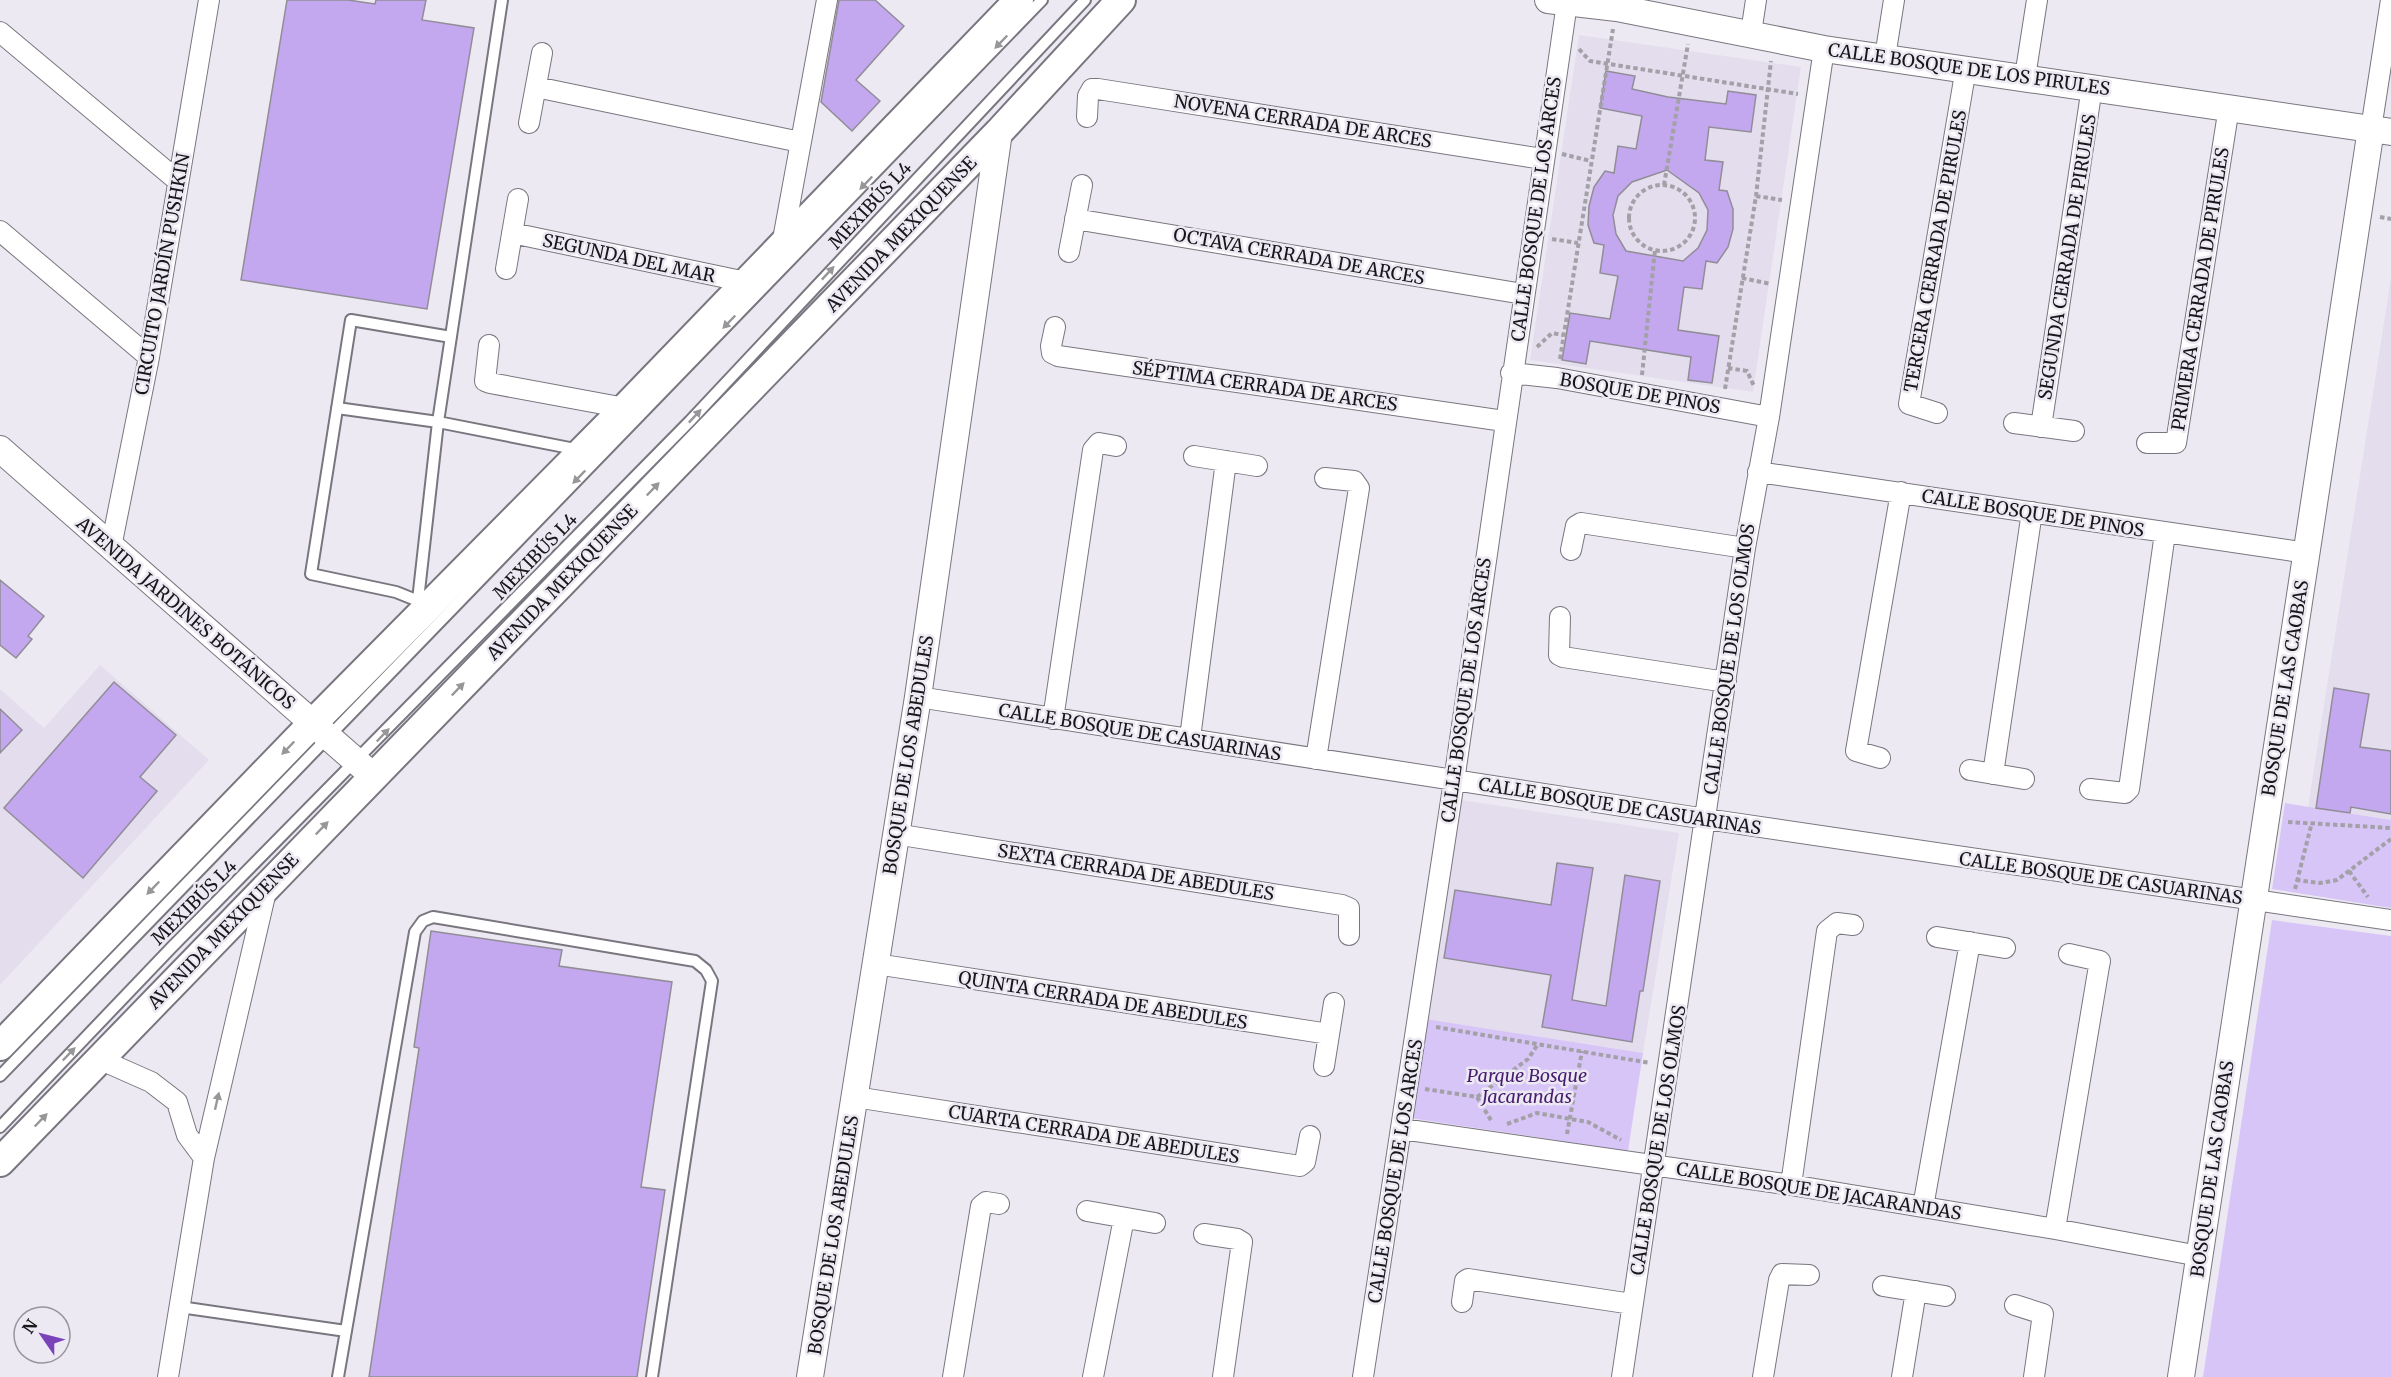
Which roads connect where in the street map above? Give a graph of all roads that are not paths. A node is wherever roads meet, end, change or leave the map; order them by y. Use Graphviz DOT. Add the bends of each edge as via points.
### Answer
graph roads {
  1 [pos="502,0"];
  2 [pos="827,0"];
  3 [pos="1019,0"];
  4 [pos="1042,0"];
  5 [pos="1085,0"];
  6 [pos="1121,0"];
  7 [pos="1756,0"];
  8 [pos="1894,0"];
  9 [pos="2037,0"];
  10 [pos="2391,0"];
  11 [pos="1557,2"];
  12 [pos="205,3"];
  13 [pos="1617,4"];
  14 [pos="0,32"];
  15 [pos="1763,35"];
  16 [pos="1824,49"];
  17 [pos="542,53"];
  18 [pos="1885,57"];
  19 [pos="1966,68"];
  20 [pos="2025,77"];
  21 [pos="536,87"];
  22 [pos="2092,87"];
  23 [pos="2229,107"];
  24 [pos="1087,117"];
  25 [pos="530,123"];
  26 [pos="2381,130"];
  27 [pos="999,132"];
  28 [pos="800,142"];
  29 [pos="1544,155"];
  30 [pos="178,181"];
  31 [pos="1082,185"];
  32 [pos="518,199"];
  33 [pos="1076,219"];
  34 [pos="0,231"];
  35 [pos="512,233"];
  36 [pos="782,245"];
  37 [pos="1069,252"];
  38 [pos="506,269"];
  39 [pos="747,282"];
  40 [pos="1523,294"];
  41 [pos="1055,327"];
  42 [pos="451,337"];
  43 [pos="489,345"];
  44 [pos="149,357"];
  45 [pos="1511,373"];
  46 [pos="337,408"];
  47 [pos="625,408"];
  48 [pos="1937,412"];
  49 [pos="1769,417"];
  50 [pos="1504,421"];
  51 [pos="438,422"];
  52 [pos="2014,423"];
  53 [pos="2041,427"];
  54 [pos="2074,431"];
  55 [pos="2147,444"];
  56 [pos="1116,446"];
  57 [pos="0,449"];
  58 [pos="583,451"];
  59 [pos="1194,456"];
  60 [pos="1226,461"];
  61 [pos="1257,466"];
  62 [pos="1758,472"];
  63 [pos="1325,478"];
  64 [pos="1901,492"];
  65 [pos="2032,512"];
  66 [pos="2165,533"];
  67 [pos="111,547"];
  68 [pos="1746,548"];
  69 [pos="1571,550"];
  70 [pos="2307,553"];
  71 [pos="424,603"];
  72 [pos="1560,617"];
  73 [pos="1726,682"];
  74 [pos="918,698"];
  75 [pos="1053,719"];
  76 [pos="320,730"];
  77 [pos="1190,738"];
  78 [pos="1880,758"];
  79 [pos="1316,759"];
  80 [pos="365,769"];
  81 [pos="1970,770"];
  82 [pos="1993,774"];
  83 [pos="2024,778"];
  84 [pos="1454,780"];
  85 [pos="2090,789"];
  86 [pos="1706,819"];
  87 [pos="895,834"];
  88 [pos="268,885"];
  89 [pos="2252,901"];
  90 [pos="2391,920"];
  91 [pos="1853,925"];
  92 [pos="1349,935"];
  93 [pos="1937,937"];
  94 [pos="1970,942"];
  95 [pos="2005,948"];
  96 [pos="2069,954"];
  97 [pos="876,964"];
  98 [pos="1334,1003"];
  99 [pos="1329,1034"];
  100 [pos="0,1046"];
  101 [pos="99,1059"];
  102 [pos="1324,1066"];
  103 [pos="0,1076"];
  104 [pos="855,1097"];
  105 [pos="0,1127"];
  106 [pos="1402,1129"];
  107 [pos="1310,1136"];
  108 [pos="204,1158"];
  109 [pos="0,1162"];
  110 [pos="1655,1166"];
  111 [pos="1791,1185"];
  112 [pos="999,1204"];
  113 [pos="1923,1207"];
  114 [pos="1087,1211"];
  115 [pos="1124,1218"];
  116 [pos="1155,1223"];
  117 [pos="2055,1228"];
  118 [pos="1204,1234"];
  119 [pos="2199,1256"];
  120 [pos="1809,1275"];
  121 [pos="1883,1286"];
  122 [pos="1916,1291"];
  123 [pos="1945,1296"];
  124 [pos="1462,1302"];
  125 [pos="1632,1304"];
  126 [pos="2015,1305"];
  127 [pos="180,1307"];
  128 [pos="346,1331"];
  129 [pos="168,1377"];
  130 [pos="338,1377"];
  131 [pos="652,1377"];
  132 [pos="810,1377"];
  133 [pos="953,1377"];
  134 [pos="1093,1377"];
  135 [pos="1223,1377"];
  136 [pos="1363,1377"];
  137 [pos="1622,1377"];
  138 [pos="1763,1377"];
  139 [pos="1902,1377"];
  140 [pos="2034,1377"];
  141 [pos="2181,1377"];
  1 -- 42 [label="lane"];
  2 -- 28 [label="street"];
  3 -- 36 [label="main road"];
  4 -- 76 [label="lane, MEXIBÚS L4, one-way"];
  80 -- 5 [label="lane, MEXIBÚS L4, one-way"];
  6 -- 27 [label="main road, AVENIDA MEXIQUENSE"];
  7 -- 15 [label="street"];
  8 -- 18 [label="street"];
  9 -- 20 [label="street"];
  10 -- 26 [label="street, BOSQUE DE LAS CAOBAS"];
  11 -- 13 [label="street, CALLE BOSQUE DE LOS PIRULES"];
  11 -- 29 [label="street, CALLE BOSQUE DE LOS ARCES" via="1562,31"];
  12 -- 30 [label="street, CIRCUITO JARDÍN PUSHKIN"];
  13 -- 15 [label="street, CALLE BOSQUE DE LOS PIRULES" via="1691,23"];
  14 -- 30 [label="street"];
  15 -- 16 [label="street, CALLE BOSQUE DE LOS PIRULES"];
  16 -- 18 [label="street, CALLE BOSQUE DE LOS PIRULES"];
  16 -- 49 [label="street, CALLE BOSQUE DE LOS OLMOS"];
  17 -- 21 [label="street"];
  18 -- 19 [label="street, CALLE BOSQUE DE LOS PIRULES"];
  19 -- 20 [label="street, CALLE BOSQUE DE LOS PIRULES"];
  19 -- 48 [label="street, TERCERA CERRADA DE PIRULES" via="1909,404"];
  20 -- 22 [label="street, CALLE BOSQUE DE LOS PIRULES"];
  21 -- 25 [label="street"];
  21 -- 28 [label="street"];
  22 -- 23 [label="street, CALLE BOSQUE DE LOS PIRULES"];
  22 -- 53 [label="street, SEGUNDA CERRADA DE PIRULES"];
  23 -- 26 [label="street, CALLE BOSQUE DE LOS PIRULES"];
  23 -- 55 [label="street, PRIMERA CERRADA DE PIRULES" via="2176,443"];
  24 -- 29 [label="street, NOVENA CERRADA DE ARCES" via="1089,96 1092,89 1098,89"];
  26 -- 70 [label="street, BOSQUE DE LAS CAOBAS"];
  27 -- 74 [label="street, BOSQUE DE LOS ABEDULES"];
  80 -- 27 [label="main road, AVENIDA MEXIQUENSE, one-way"];
  28 -- 36 [label="street"];
  29 -- 40 [label="street, CALLE BOSQUE DE LOS ARCES"];
  30 -- 44 [label="street, CIRCUITO JARDÍN PUSHKIN"];
  31 -- 33 [label="street"];
  32 -- 35 [label="street"];
  33 -- 37 [label="street"];
  33 -- 40 [label="street, OCTAVA CERRADA DE ARCES"];
  34 -- 44 [label="street"];
  35 -- 38 [label="street"];
  35 -- 39 [label="street, SEGUNDA DEL MAR"];
  36 -- 39 [label="main road"];
  39 -- 47 [label="main road"];
  40 -- 45 [label="street, CALLE BOSQUE DE LOS ARCES"];
  41 -- 50 [label="street, SÉPTIMA CERRADA DE ARCES" via="1051,346 1058,356"];
  42 -- 46 [label="lane" via="351,320"];
  42 -- 51 [label="lane"];
  43 -- 47 [label="street" via="485,381"];
  44 -- 67 [label="street, CIRCUITO JARDÍN PUSHKIN"];
  45 -- 49 [label="street, BOSQUE DE PINOS"];
  45 -- 50 [label="street, CALLE BOSQUE DE LOS ARCES"];
  46 -- 51 [label="lane"];
  46 -- 71 [label="lane" via="311,574"];
  47 -- 58 [label="main road"];
  49 -- 62 [label="street, CALLE BOSQUE DE LOS OLMOS"];
  50 -- 84 [label="street, CALLE BOSQUE DE LOS ARCES"];
  51 -- 58 [label="lane"];
  51 -- 71 [label="lane"];
  52 -- 53 [label="street, SEGUNDA CERRADA DE PIRULES"];
  53 -- 54 [label="street, SEGUNDA CERRADA DE PIRULES"];
  56 -- 75 [label="street" via="1099,443 1093,450"];
  57 -- 67 [label="street, AVENIDA JARDINES BOTÁNICOS"];
  58 -- 71 [label="main road"];
  59 -- 60 [label="street"];
  60 -- 61 [label="street"];
  60 -- 77 [label="street"];
  62 -- 64 [label="street, CALLE BOSQUE DE PINOS"];
  62 -- 68 [label="street, CALLE BOSQUE DE LOS OLMOS"];
  63 -- 79 [label="street" via="1354,481 1359,488"];
  64 -- 65 [label="street, CALLE BOSQUE DE PINOS"];
  64 -- 78 [label="street" via="1856,747 1859,754"];
  65 -- 66 [label="street, CALLE BOSQUE DE PINOS"];
  65 -- 82 [label="street"];
  66 -- 70 [label="street, CALLE BOSQUE DE PINOS"];
  66 -- 85 [label="street" via="2129,789 2125,793"];
  67 -- 76 [label="street, AVENIDA JARDINES BOTÁNICOS"];
  68 -- 69 [label="street" via="1581,523 1576,526"];
  68 -- 73 [label="street, CALLE BOSQUE DE LOS OLMOS"];
  70 -- 89 [label="street, BOSQUE DE LAS CAOBAS"];
  71 -- 76 [label="main road"];
  72 -- 73 [label="street" via="1558,648 1563,657"];
  73 -- 86 [label="street, CALLE BOSQUE DE LOS OLMOS"];
  74 -- 75 [label="street, CALLE BOSQUE DE CASUARINAS"];
  74 -- 87 [label="street, BOSQUE DE LOS ABEDULES"];
  75 -- 77 [label="street, CALLE BOSQUE DE CASUARINAS"];
  76 -- 80 [label="street, AVENIDA JARDINES BOTÁNICOS"];
  76 -- 100 [label="main road, one-way"];
  76 -- 103 [label="lane, MEXIBÚS L4"];
  77 -- 79 [label="street, CALLE BOSQUE DE CASUARINAS"];
  79 -- 84 [label="street, CALLE BOSQUE DE CASUARINAS"];
  88 -- 80 [label="main road, AVENIDA MEXIQUENSE, one-way"];
  105 -- 80 [label="lane, MEXIBÚS L4, one-way" via="171,948"];
  81 -- 82 [label="street"];
  82 -- 83 [label="street"];
  84 -- 86 [label="street, CALLE BOSQUE DE CASUARINAS"];
  84 -- 106 [label="street, CALLE BOSQUE DE LOS ARCES"];
  86 -- 89 [label="street, CALLE BOSQUE DE CASUARINAS"];
  86 -- 110 [label="street, CALLE BOSQUE DE LOS OLMOS"];
  87 -- 92 [label="street, SEXTA CERRADA DE ABEDULES" via="1342,905 1349,908"];
  87 -- 97 [label="street, BOSQUE DE LOS ABEDULES"];
  88 -- 101 [label="main road, AVENIDA MEXIQUENSE"];
  108 -- 88 [label="street, one-way"];
  89 -- 90 [label="street, CALLE BOSQUE DE CASUARINAS"];
  89 -- 119 [label="street, BOSQUE DE LAS CAOBAS"];
  91 -- 111 [label="street" via="1837,923 1827,931"];
  93 -- 94 [label="street"];
  94 -- 95 [label="street"];
  94 -- 113 [label="street"];
  96 -- 117 [label="street" via="2100,961"];
  97 -- 99 [label="street, QUINTA CERRADA DE ABEDULES"];
  97 -- 104 [label="street, BOSQUE DE LOS ABEDULES"];
  98 -- 99 [label="street"];
  99 -- 102 [label="street"];
  101 -- 108 [label="street" via="151,1082 177,1102 187,1135"];
  109 -- 101 [label="main road, AVENIDA MEXIQUENSE, one-way"];
  104 -- 107 [label="street, CUARTA CERRADA DE ABEDULES" via="1300,1166 1305,1162"];
  104 -- 132 [label="street, BOSQUE DE LOS ABEDULES"];
  106 -- 110 [label="street, CALLE BOSQUE DE JACARANDAS"];
  106 -- 136 [label="street, CALLE BOSQUE DE LOS ARCES"];
  108 -- 127 [label="street"];
  110 -- 111 [label="street, CALLE BOSQUE DE JACARANDAS"];
  110 -- 125 [label="street, CALLE BOSQUE DE LOS OLMOS"];
  111 -- 113 [label="street, CALLE BOSQUE DE JACARANDAS"];
  112 -- 133 [label="street" via="986,1202 981,1206"];
  113 -- 117 [label="street, CALLE BOSQUE DE JACARANDAS"];
  114 -- 115 [label="street"];
  115 -- 116 [label="street"];
  115 -- 134 [label="street"];
  117 -- 119 [label="street, CALLE BOSQUE DE JACARANDAS"];
  118 -- 135 [label="street" via="1242,1242"];
  119 -- 141 [label="street, BOSQUE DE LAS CAOBAS"];
  120 -- 138 [label="street" via="1788,1273 1779,1280"];
  121 -- 122 [label="street"];
  122 -- 123 [label="street"];
  122 -- 139 [label="street"];
  124 -- 125 [label="street" via="1468,1279"];
  125 -- 137 [label="street, CALLE BOSQUE DE LOS OLMOS"];
  126 -- 140 [label="street" via="2043,1314"];
  127 -- 128 [label="lane"];
  127 -- 129 [label="street"];
  128 -- 130 [label="lane"];
  128 -- 131 [label="lane" via="415,932 433,916 695,961 712,981"];
}
